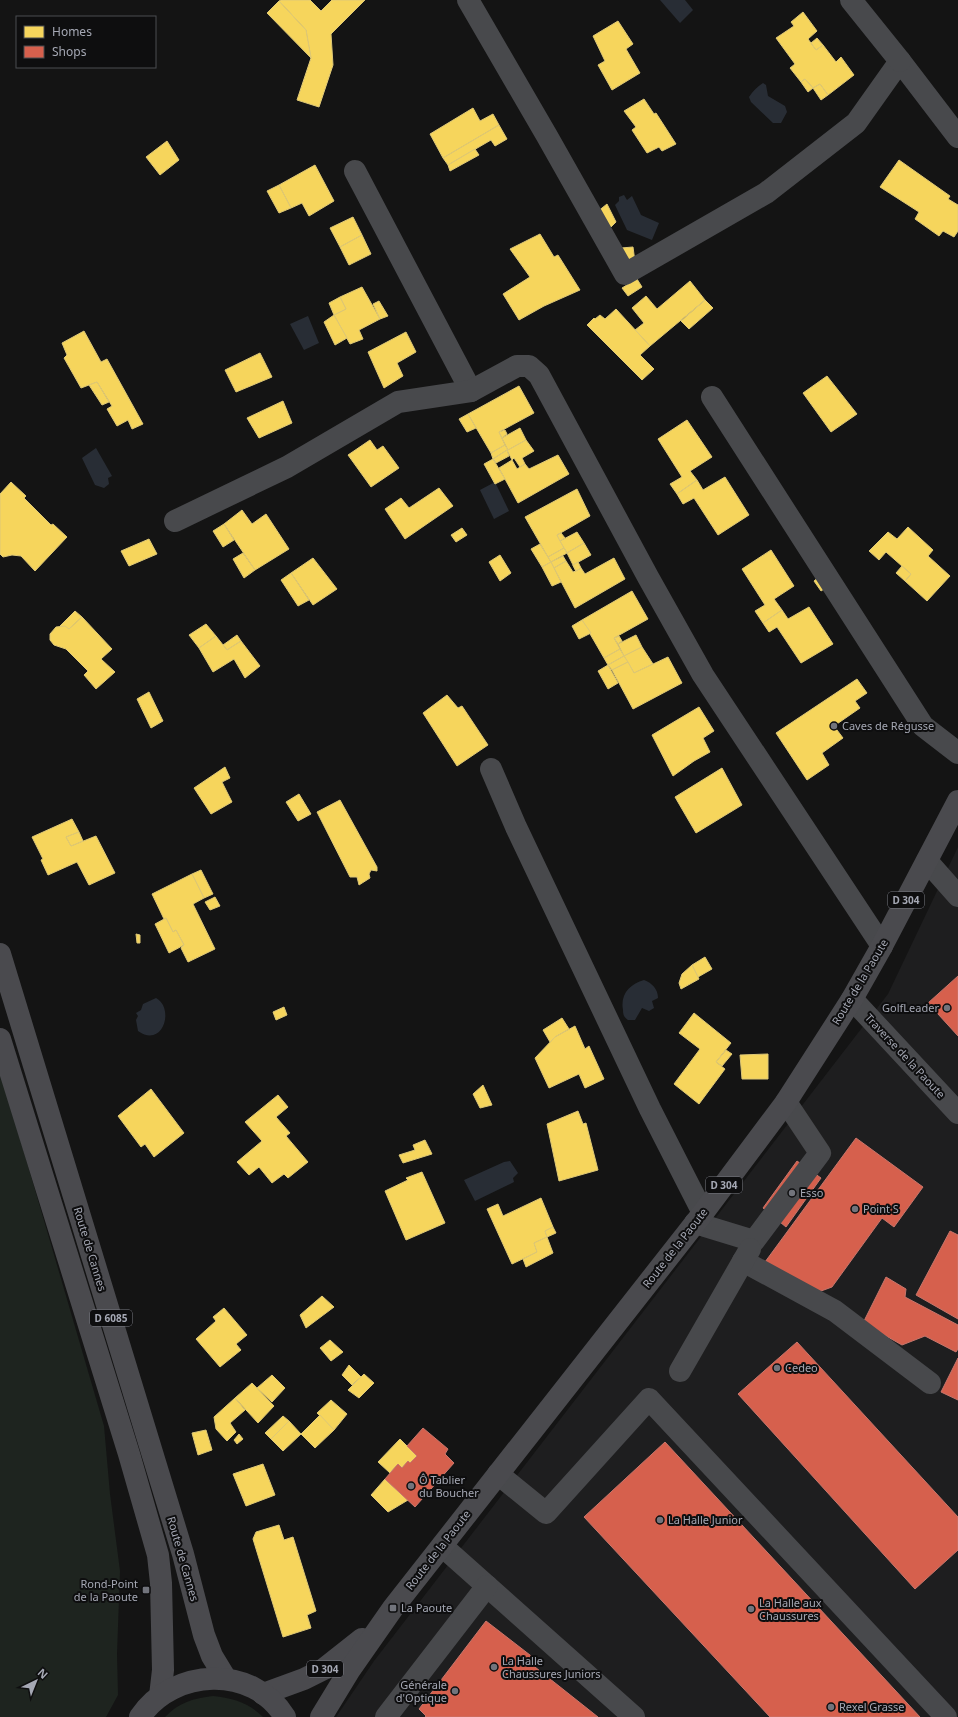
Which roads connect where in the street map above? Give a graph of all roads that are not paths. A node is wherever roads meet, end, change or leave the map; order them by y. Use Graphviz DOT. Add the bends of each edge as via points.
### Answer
graph roads {
  1 [pos="468,0"];
  2 [pos="851,0"];
  3 [pos="900,61"];
  4 [pos="958,137"];
  5 [pos="355,171"];
  6 [pos="471,391"];
  7 [pos="712,398"];
  8 [pos="175,521"];
  9 [pos="958,752"];
  10 [pos="491,769"];
  11 [pos="958,801"];
  12 [pos="926,861"];
  13 [pos="958,896"];
  14 [pos="882,946"];
  15 [pos="0,954"];
  16 [pos="3,975"];
  17 [pos="852,998"];
  18 [pos="0,1039"];
  19 [pos="786,1102"];
  20 [pos="958,1113"];
  21 [pos="699,1218"];
  22 [pos="754,1241"];
  23 [pos="743,1261"];
  24 [pos="680,1371"];
  25 [pos="930,1383"];
  26 [pos="498,1474"];
  27 [pos="442,1546"];
  28 [pos="487,1586"];
  29 [pos="378,1627"];
  30 [pos="226,1679"];
  31 [pos="263,1694"];
  32 [pos="160,1696"];
  33 [pos="140,1717"];
  34 [pos="285,1717"];
  35 [pos="322,1717"];
  36 [pos="386,1717"];
  37 [pos="634,1717"];
  38 [pos="946,1717"];
  1 -- 3 [label="street" via="625,274 766,193 856,123"];
  2 -- 3 [label="street"];
  3 -- 4 [label="street"];
  5 -- 6 [label="street"];
  6 -- 8 [label="street" via="398,402 287,468"];
  6 -- 14 [label="street" via="516,366 529,366 539,375 703,675"];
  7 -- 9 [label="street" via="923,726"];
  10 -- 21 [label="street"];
  11 -- 12 [label="main road, Route de la Paoute / D 304"];
  12 -- 13 [label="street"];
  12 -- 14 [label="main road, Route de la Paoute / D 304"];
  14 -- 17 [label="main road, Route de la Paoute / D 304"];
  15 -- 16 [label="main road, Route de Cannes / D 6085"];
  16 -- 30 [label="main road, Route de Cannes / D 6085" via="180,1547 204,1635 212,1656"];
  17 -- 19 [label="main road, Route de la Paoute / D 304"];
  17 -- 20 [label="street, Traverse de la Paoute"];
  18 -- 32 [label="main road, Route de Cannes / D 6085" via="158,1556 163,1670"];
  19 -- 21 [label="main road, Route de la Paoute / D 304"];
  19 -- 22 [label="street" via="820,1153"];
  21 -- 22 [label="street"];
  21 -- 26 [label="main road, Route de la Paoute / D 304"];
  22 -- 23 [label="street"];
  23 -- 24 [label="street"];
  23 -- 25 [label="street" via="835,1311"];
  26 -- 27 [label="main road, Route de la Paoute / D 304"];
  26 -- 38 [label="street" via="546,1513 648,1399"];
  27 -- 28 [label="street"];
  27 -- 29 [label="main road, Route de la Paoute / D 304"];
  28 -- 36 [label="street"];
  28 -- 37 [label="street"];
  29 -- 31 [label="main road, Route de la Paoute / D 304" via="324,1669"];
  29 -- 35 [label="main road, Route de la Paoute / D 304" via="345,1676"];
  30 -- 31 [label="main road"];
  30 -- 32 [label="main road" via="203,1678 180,1684"];
  31 -- 34 [label="main road"];
  32 -- 33 [label="main road"];
}
